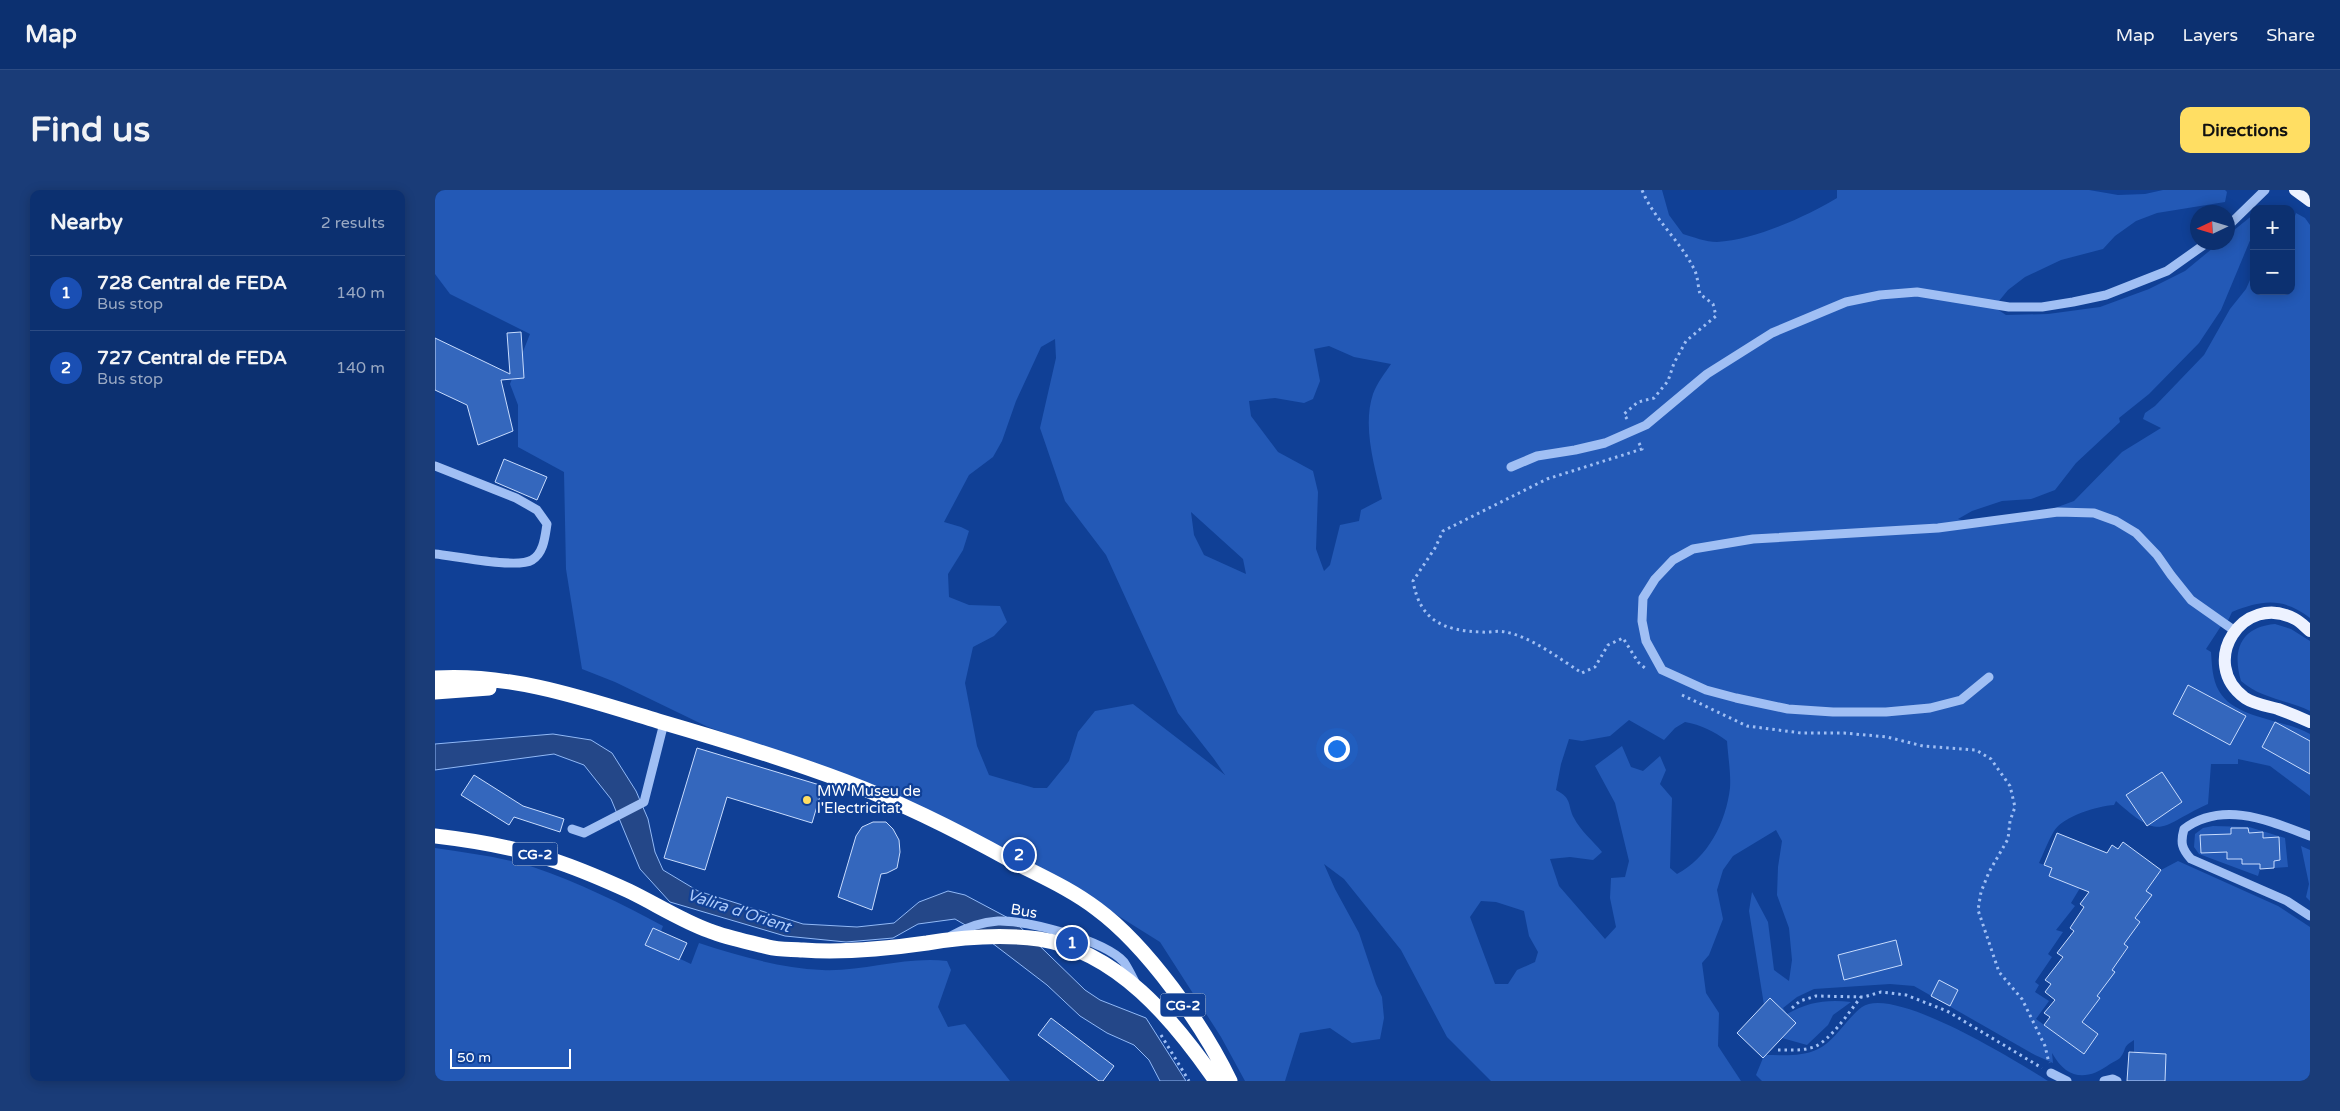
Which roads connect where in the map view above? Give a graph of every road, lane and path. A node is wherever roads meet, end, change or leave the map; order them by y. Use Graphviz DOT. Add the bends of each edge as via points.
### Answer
graph roads {
  1 [pos="1642,190"];
  2 [pos="2265,190"];
  3 [pos="2295,190"];
  4 [pos="2310,201"];
  5 [pos="2235,219"];
  6 [pos="2197,250"];
  7 [pos="1627,419"];
  8 [pos="435,466"];
  9 [pos="1511,467"];
  10 [pos="435,554"];
  11 [pos="2235,631"];
  12 [pos="2310,631"];
  13 [pos="1989,677"];
  14 [pos="435,678"];
  15 [pos="528,685"];
  16 [pos="435,692"];
  17 [pos="664,722"];
  18 [pos="2310,722"];
  19 [pos="572,829"];
  20 [pos="435,836"];
  21 [pos="2310,836"];
  22 [pos="2310,916"];
  23 [pos="1861,997"];
  24 [pos="1791,1008"];
  25 [pos="1163,1028"];
  26 [pos="1778,1050"];
  27 [pos="2051,1073"];
  28 [pos="1189,1081"];
  29 [pos="1215,1081"];
  30 [pos="1230,1081"];
  31 [pos="2067,1081"];
  32 [pos="2104,1081"];
  33 [pos="2117,1081"];
  1 -- 7 [label="path" via="1649,207 1670,232 1695,272 1700,294 1713,304 1716,316 1685,342 1668,381 1654,398 1638,402 1624,414"];
  2 -- 5 [label="street"];
  3 -- 4 [label="main road"];
  6 -- 9 [label="street" via="2167,271 2106,295 2042,307 2009,307 1917,292 1846,302 1772,333 1707,374 1646,425 1605,442 1537,456"];
  8 -- 10 [label="street" via="516,498 537,510 547,524 542,548 533,560 514,564"];
  11 -- 12 [label="main road" via="2252,616 2269,613 2296,619"];
  11 -- 13 [label="street" via="2191,600 2137,533 2094,514 2058,512 1938,528 1753,539 1693,549 1673,560 1643,598 1642,621 1646,641 1662,670 1706,690 1736,698 1806,710 1895,711 1930,708 1961,700"];
  11 -- 18 [label="main road" via="2230,637 2225,658 2233,686 2253,702"];
  14 -- 15 [label="highway, CG-2"];
  15 -- 16 [label="highway"];
  15 -- 17 [label="highway, CG-2"];
  17 -- 19 [label="street" via="643,802 585,833"];
  17 -- 30 [label="highway, CG-2" via="844,781 930,817 1070,891 1099,910 1127,935 1164,977"];
  20 -- 29 [label="highway, CG-2" via="486,842 563,863 710,931 771,948 834,952 877,950 979,936 1043,934 1105,965 1141,992 1178,1029"];
  21 -- 22 [label="street" via="2242,814 2195,821 2184,829 2181,840 2183,850 2191,859 2287,901"];
  23 -- 24 [label="path" via="1815,996"];
  23 -- 26 [label="path" via="1838,1026 1816,1046"];
  23 -- 27 [label="path" via="1881,992 1906,995 1947,1012"];
  25 -- 28 [label="path" via="1161,1036"];
  27 -- 31 [label="street"];
  32 -- 33 [label="street"];
}
